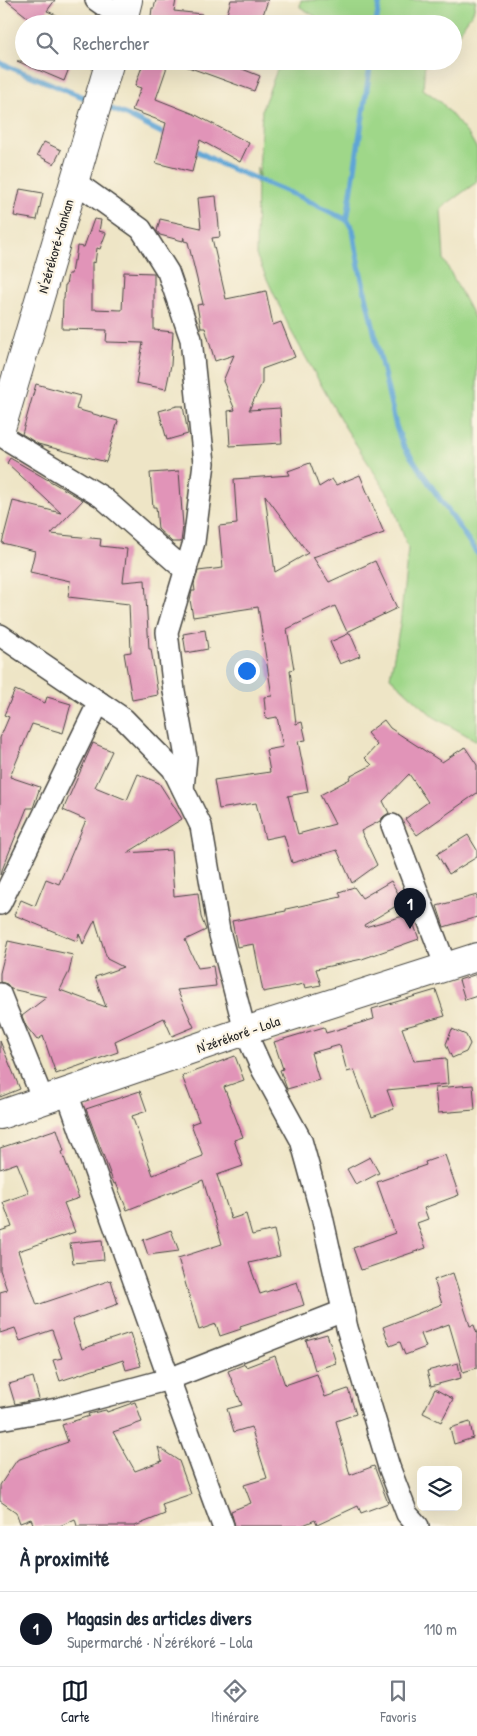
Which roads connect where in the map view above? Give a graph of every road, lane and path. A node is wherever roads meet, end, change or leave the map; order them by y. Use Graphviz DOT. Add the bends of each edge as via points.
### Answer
graph roads {
  1 [pos="96,0"];
  2 [pos="125,14"];
  3 [pos="107,70"];
  4 [pos="74,181"];
  5 [pos="0,434"];
  6 [pos="186,571"];
  7 [pos="0,635"];
  8 [pos="99,702"];
  9 [pos="183,789"];
  10 [pos="392,825"];
  11 [pos="0,904"];
  12 [pos="477,958"];
  13 [pos="446,967"];
  14 [pos="0,994"];
  15 [pos="245,1031"];
  16 [pos="55,1097"];
  17 [pos="0,1115"];
  18 [pos="343,1311"];
  19 [pos="169,1379"];
  20 [pos="0,1419"];
  21 [pos="223,1526"];
  22 [pos="418,1526"];
  1 -- 2 [label="street"];
  3 -- 4 [label="highway, N'zérékoré-Kankan"];
  4 -- 5 [label="highway, N'zérékoré-Kankan"];
  4 -- 6 [label="street" via="141,229 168,272 191,339 204,463 194,542"];
  5 -- 6 [label="street" via="102,497"];
  6 -- 9 [label="street" via="167,632 186,757"];
  7 -- 8 [label="street"];
  8 -- 9 [label="street" via="124,719 173,769"];
  8 -- 11 [label="street"];
  9 -- 15 [label="street" via="201,826 219,931"];
  10 -- 13 [label="street"];
  12 -- 13 [label="highway, N'zérékoré - Lola"];
  13 -- 15 [label="highway, N'zérékoré - Lola"];
  14 -- 16 [label="street"];
  15 -- 16 [label="highway, N'zérékoré - Lola"];
  15 -- 18 [label="street" via="301,1140"];
  16 -- 17 [label="highway, N'zérékoré - Lola"];
  16 -- 19 [label="street"];
  18 -- 19 [label="street"];
  18 -- 22 [label="street" via="389,1467 407,1514"];
  19 -- 20 [label="street" via="56,1409"];
  19 -- 21 [label="street"];
}
